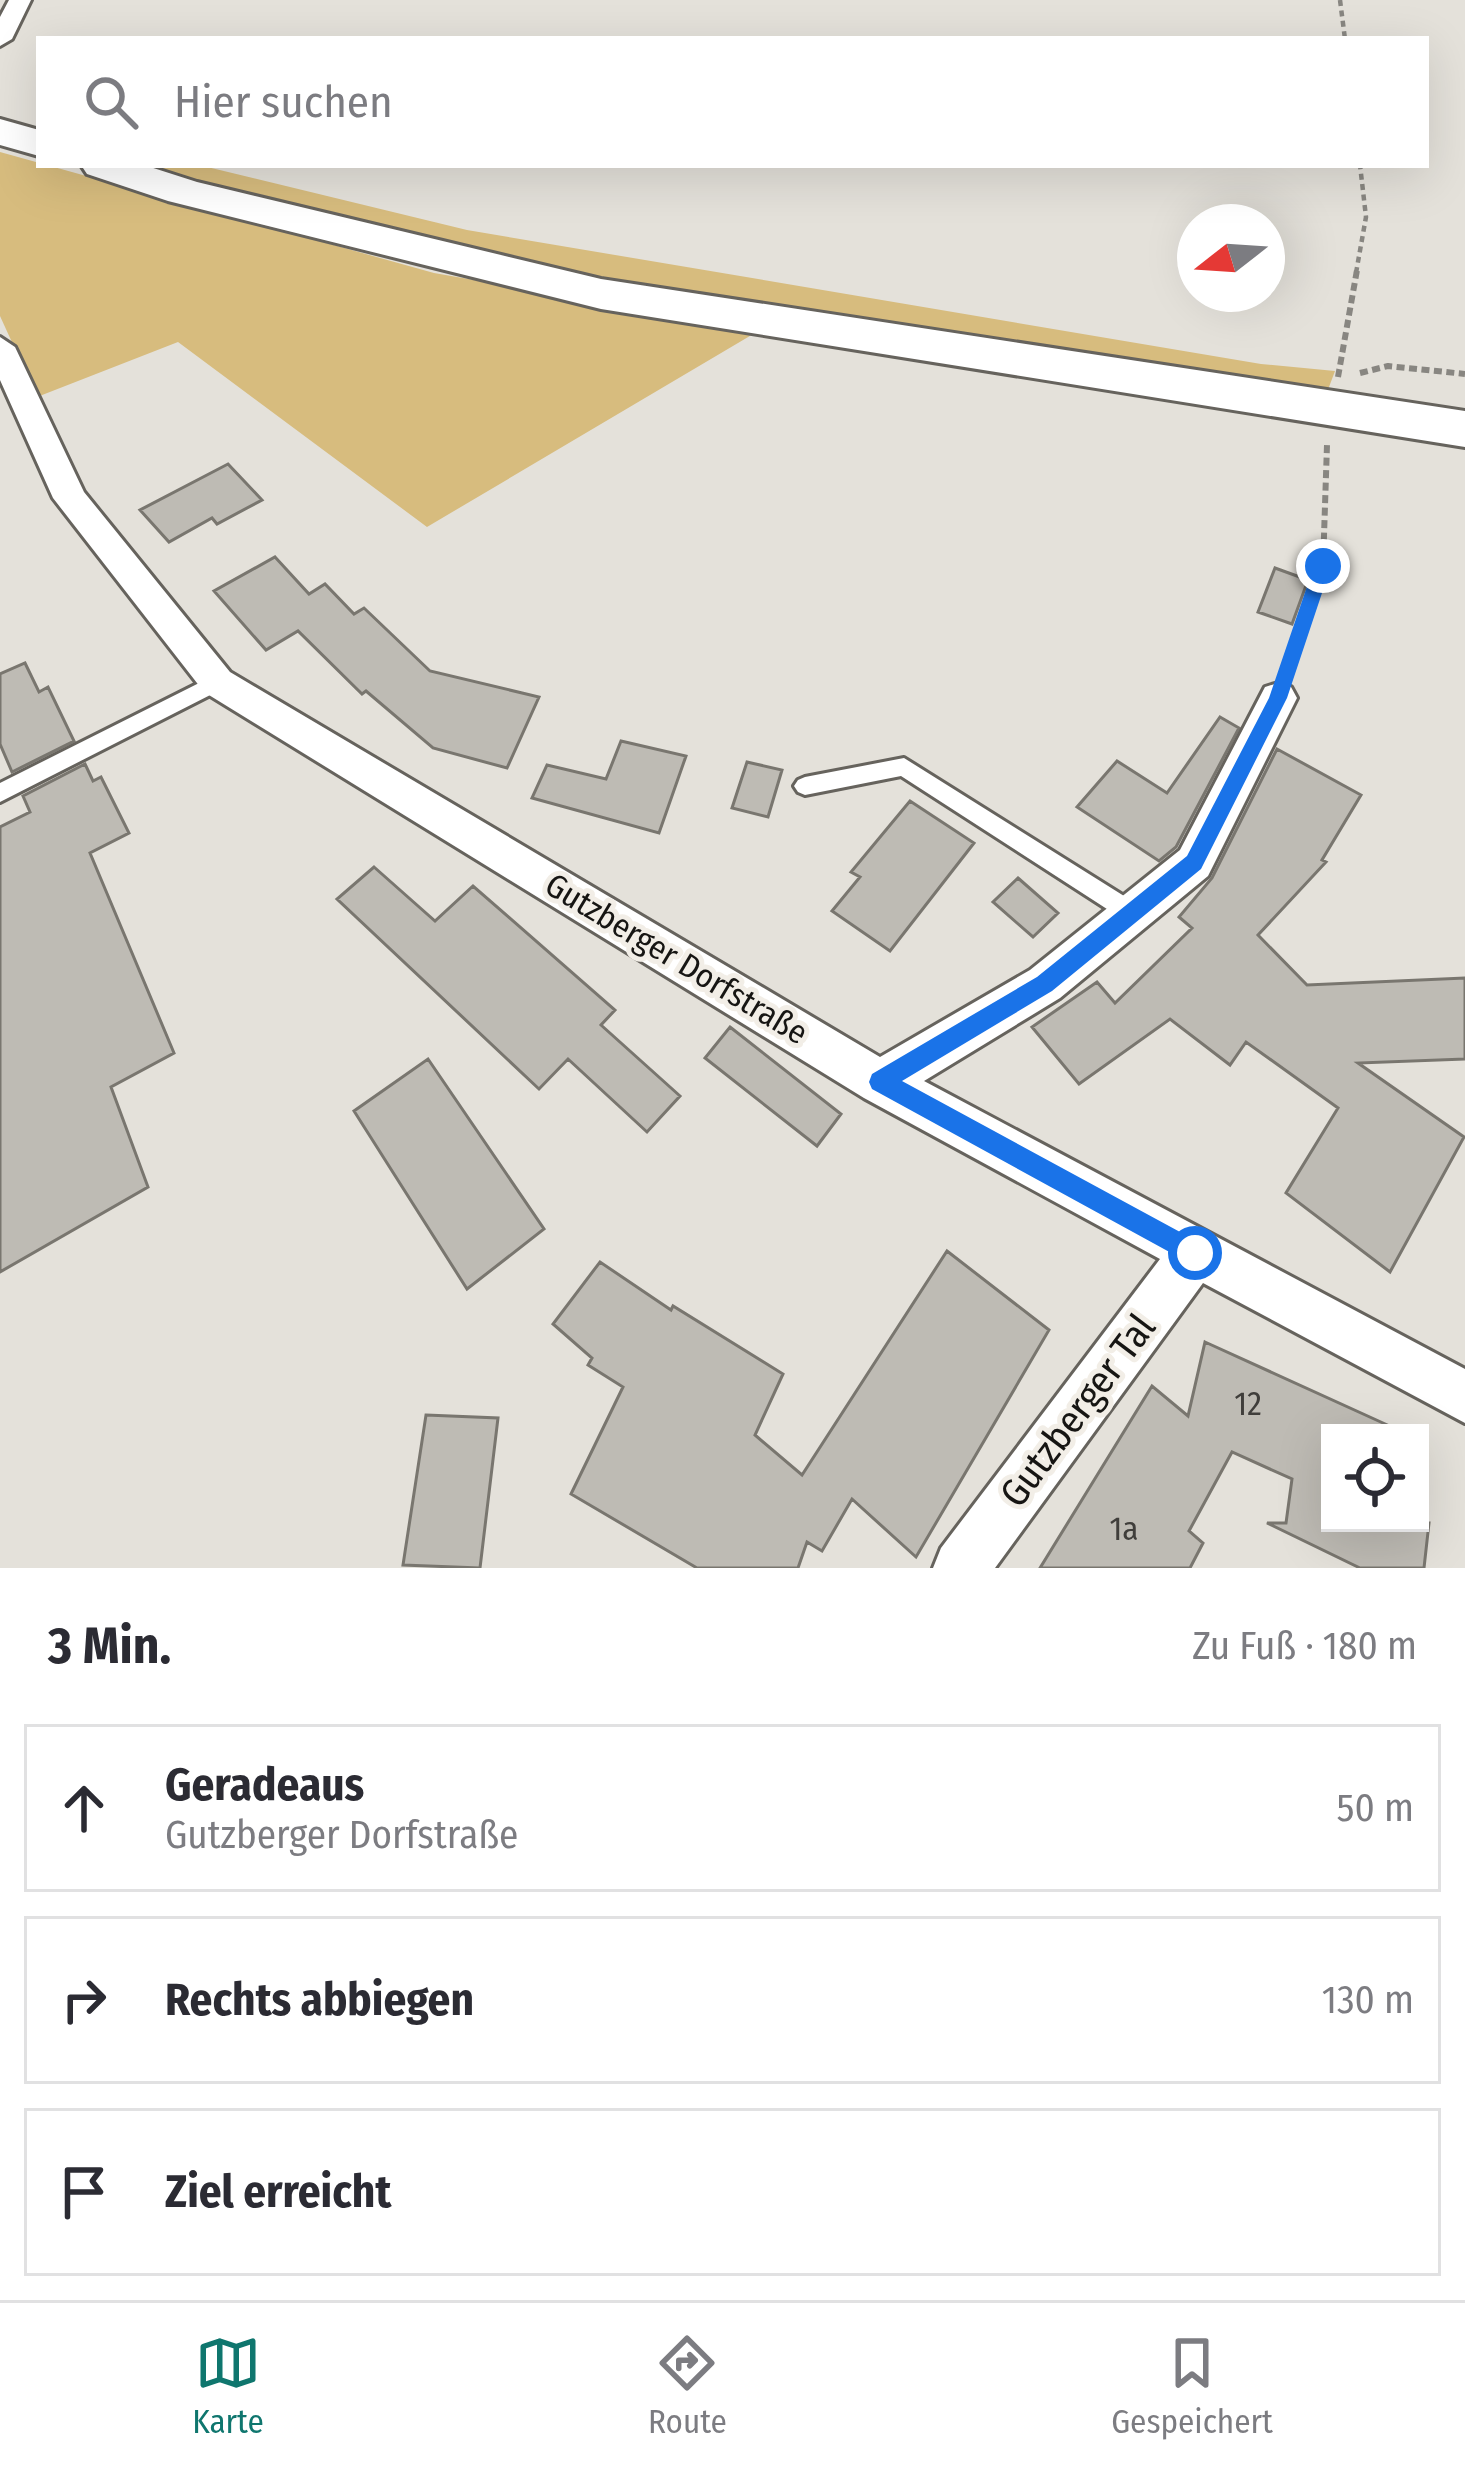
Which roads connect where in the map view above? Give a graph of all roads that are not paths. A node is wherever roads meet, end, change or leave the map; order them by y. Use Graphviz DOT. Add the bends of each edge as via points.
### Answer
graph roads {
  1 [pos="20,0"];
  2 [pos="0,39"];
  3 [pos="0,131"];
  4 [pos="36,143"];
  5 [pos="111,168"];
  6 [pos="7,364"];
  7 [pos="1465,429"];
  8 [pos="218,682"];
  9 [pos="1278,698"];
  10 [pos="805,786"];
  11 [pos="0,793"];
  12 [pos="1132,913"];
  13 [pos="880,1082"];
  14 [pos="1195,1253"];
  15 [pos="1465,1397"];
  16 [pos="961,1568"];
  1 -- 2 [label="street"];
  3 -- 4 [label="main road"];
  5 -- 7 [label="main road" via="601,294"];
  6 -- 8 [label="street, Gutzberger Dorfstraße" via="70,498"];
  8 -- 11 [label="lane"];
  8 -- 13 [label="street, Gutzberger Dorfstraße"];
  9 -- 12 [label="street" via="1194,863"];
  10 -- 12 [label="lane" via="904,767"];
  12 -- 13 [label="street" via="1045,984"];
  13 -- 14 [label="street, Gutzberger Dorfstraße"];
  14 -- 15 [label="street, Gutzberger Dorfstraße"];
  14 -- 16 [label="street, Gutzberger Tal"];
}
